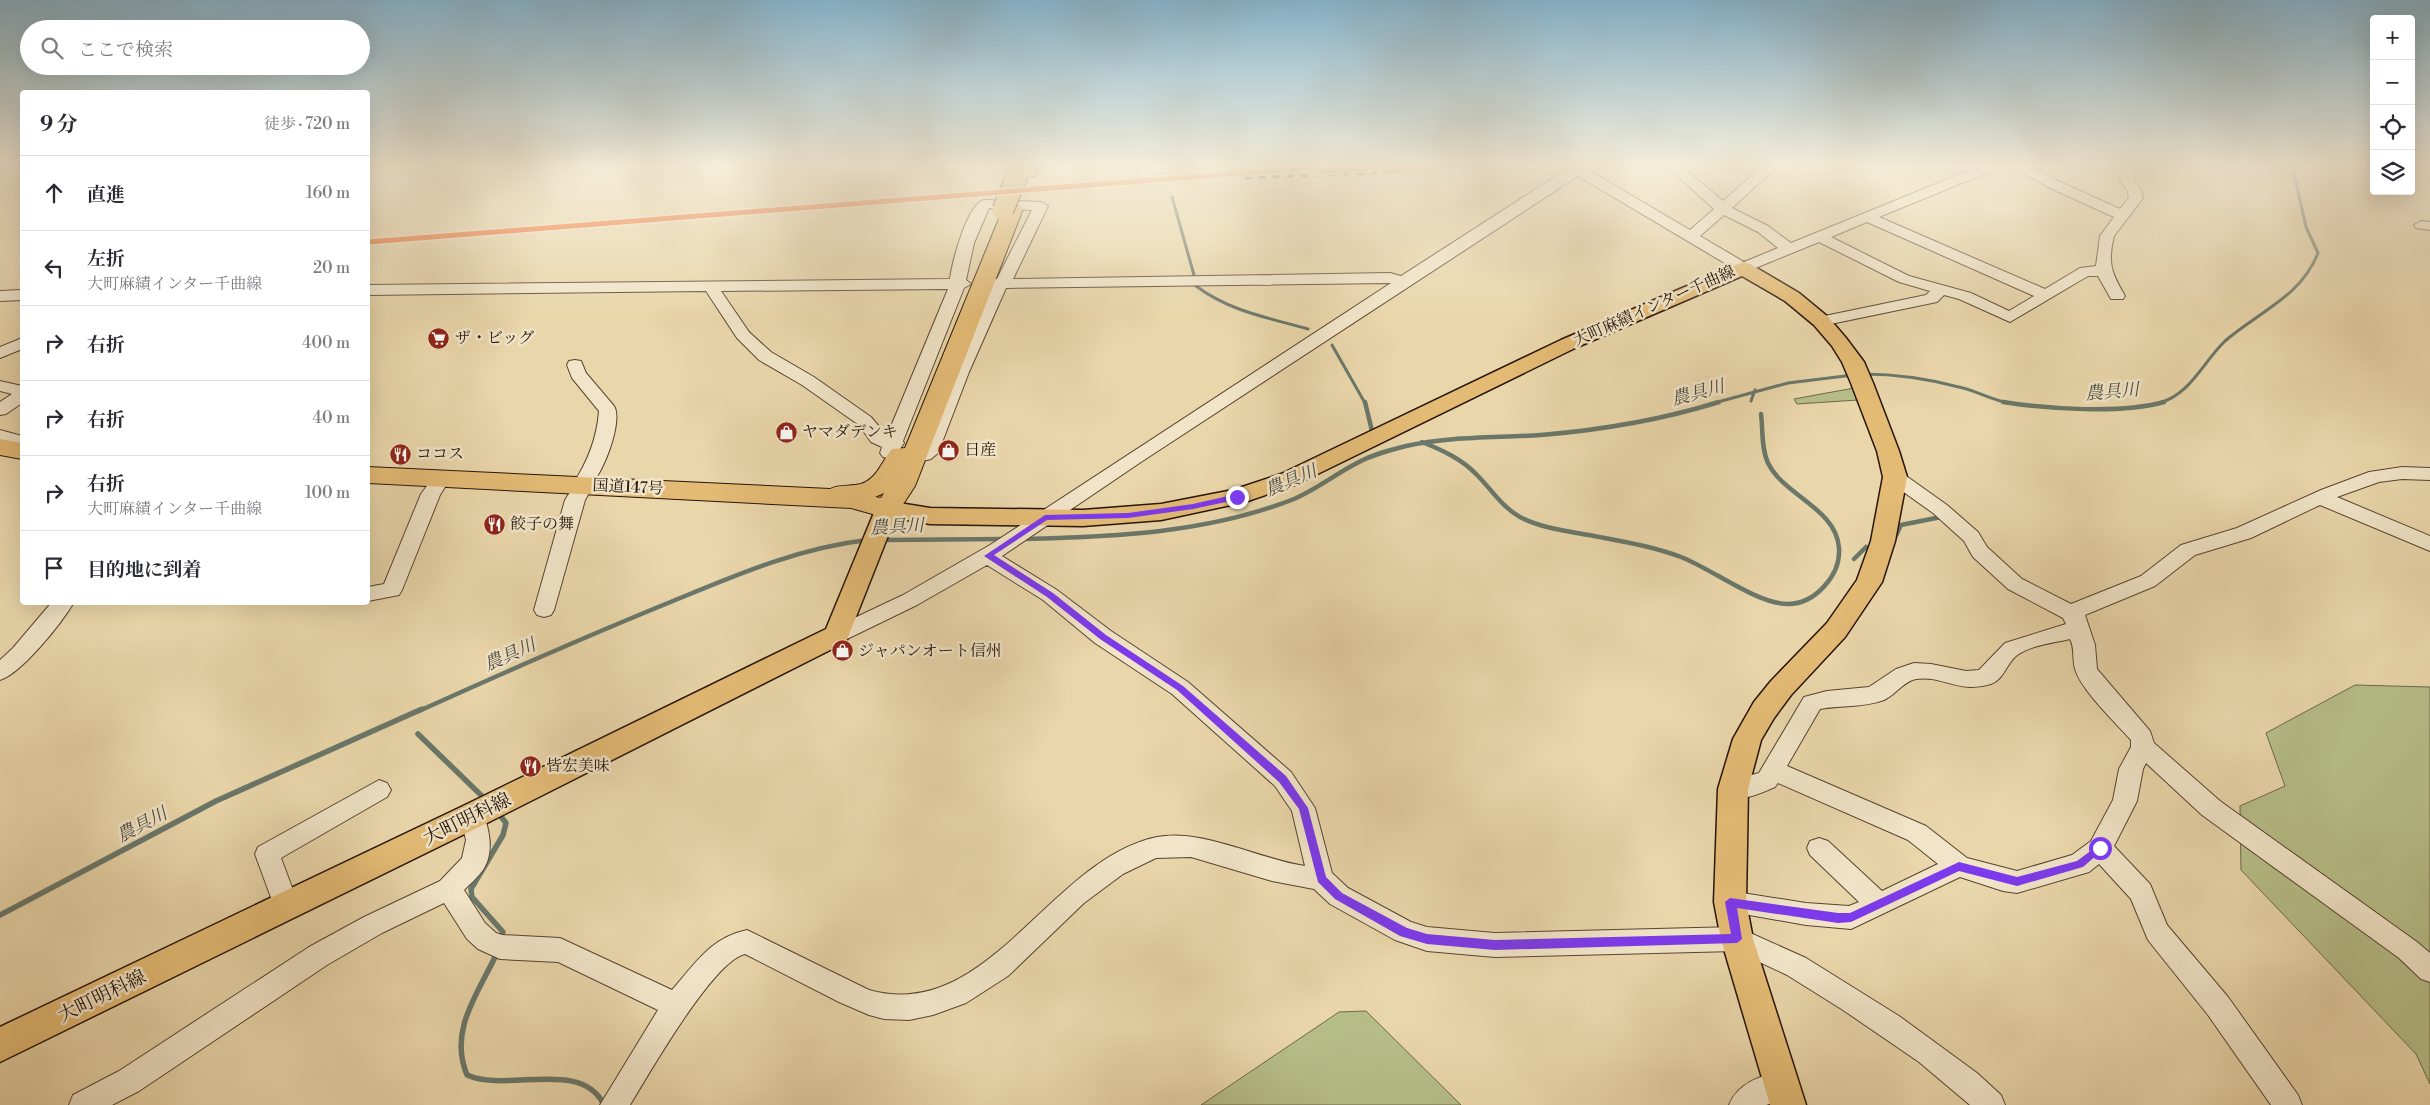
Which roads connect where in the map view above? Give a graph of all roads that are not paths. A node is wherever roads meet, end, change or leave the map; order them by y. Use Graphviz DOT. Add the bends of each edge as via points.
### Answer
graph roads {
  1 [pos="2123,215"];
  2 [pos="978,216"];
  3 [pos="1006,216"];
  4 [pos="1036,216"];
  5 [pos="1507,216"];
  6 [pos="1655,216"];
  7 [pos="1714,216"];
  8 [pos="1737,216"];
  9 [pos="1870,216"];
  10 [pos="1867,217"];
  11 [pos="1820,236"];
  12 [pos="1691,237"];
  13 [pos="1789,249"];
  14 [pos="1743,268"];
  15 [pos="2103,271"];
  16 [pos="1404,282"];
  17 [pos="960,284"];
  18 [pos="996,284"];
  19 [pos="710,286"];
  20 [pos="1939,289"];
  21 [pos="370,290"];
  22 [pos="20,295"];
  23 [pos="2046,295"];
  24 [pos="0,296"];
  25 [pos="2117,296"];
  26 [pos="1821,321"];
  27 [pos="20,344"];
  28 [pos="0,353"];
  29 [pos="575,365"];
  30 [pos="0,386"];
  31 [pos="20,392"];
  32 [pos="20,395"];
  33 [pos="0,410"];
  34 [pos="0,436"];
  35 [pos="20,441"];
  36 [pos="0,447"];
  37 [pos="20,451"];
  38 [pos="903,452"];
  39 [pos="0,457"];
  40 [pos="20,461"];
  41 [pos="2430,474"];
  42 [pos="370,475"];
  43 [pos="1895,477"];
  44 [pos="370,484"];
  45 [pos="436,487"];
  46 [pos="580,489"];
  47 [pos="784,495"];
  48 [pos="2321,498"];
  49 [pos="1039,522"];
  50 [pos="880,527"];
  51 [pos="2430,544"];
  52 [pos="994,551"];
  53 [pos="370,594"];
  54 [pos="62,605"];
  55 [pos="544,610"];
  56 [pos="2073,621"];
  57 [pos="837,635"];
  58 [pos="0,672"];
  59 [pos="2143,747"];
  60 [pos="1773,770"];
  61 [pos="1733,789"];
  62 [pos="379,790"];
  63 [pos="472,816"];
  64 [pos="1820,848"];
  65 [pos="2100,848"];
  66 [pos="1959,866"];
  67 [pos="1321,879"];
  68 [pos="449,889"];
  69 [pos="1730,902"];
  70 [pos="1879,904"];
  71 [pos="286,906"];
  72 [pos="1737,939"];
  73 [pos="2430,970"];
  74 [pos="676,1005"];
  75 [pos="0,1045"];
  76 [pos="1785,1096"];
  77 [pos="91,1101"];
  78 [pos="614,1105"];
  79 [pos="1743,1105"];
  80 [pos="1991,1105"];
  81 [pos="2288,1105"];
  1 -- 15 [label="street" via="2107,236"];
  2 -- 17 [label="street" via="962,259"];
  3 -- 38 [label="highway, bridge"];
  4 -- 18 [label="street"];
  5 -- 16 [label="street"];
  6 -- 12 [label="street"];
  7 -- 12 [label="street"];
  8 -- 13 [label="street" via="1763,229"];
  9 -- 10 [label="street"];
  10 -- 11 [label="street"];
  10 -- 23 [label="street"];
  11 -- 13 [label="street"];
  11 -- 20 [label="street" via="1886,271"];
  12 -- 14 [label="street"];
  13 -- 14 [label="street"];
  14 -- 26 [label="main road, 大町麻績インター千曲線" via="1792,297"];
  14 -- 49 [label="main road, 大町麻績インター千曲線" via="1568,344 1323,463 1264,488 1237,497 1160,512"];
  15 -- 23 [label="street" via="2085,271"];
  15 -- 25 [label="street"];
  16 -- 18 [label="street" via="1383,278"];
  16 -- 49 [label="street"];
  17 -- 19 [label="street"];
  17 -- 38 [label="street"];
  18 -- 38 [label="street" via="932,448 924,455"];
  19 -- 21 [label="street"];
  19 -- 38 [label="street" via="743,335 766,356 808,381 865,421 878,438"];
  20 -- 23 [label="street" via="1965,296 2010,316"];
  20 -- 26 [label="street" via="1931,299"];
  22 -- 24 [label="street"];
  26 -- 43 [label="main road, 大町麻績インター千曲線" via="1859,374"];
  27 -- 28 [label="street"];
  29 -- 46 [label="street" via="578,374 608,410 603,444"];
  30 -- 31 [label="street"];
  32 -- 33 [label="street"];
  34 -- 35 [label="street"];
  36 -- 37 [label="highway"];
  38 -- 47 [label="highway" via="884,481 855,494 797,491"];
  38 -- 50 [label="highway" via="890,483"];
  39 -- 40 [label="highway"];
  41 -- 48 [label="street" via="2402,472 2376,476"];
  42 -- 46 [label="highway, 国道147号"];
  43 -- 56 [label="street" via="1940,508 2015,584"];
  43 -- 61 [label="main road, 大町麻績インター千曲線" via="1883,541 1868,582 1836,630 1764,710 1747,738"];
  44 -- 45 [label="highway, 国道147号"];
  45 -- 46 [label="highway, 国道147号"];
  45 -- 53 [label="street" via="392,590"];
  46 -- 47 [label="highway, 国道147号"];
  46 -- 50 [label="highway, 国道147号"];
  46 -- 55 [label="street"];
  47 -- 50 [label="highway, 国道147号" via="852,499"];
  48 -- 51 [label="street"];
  48 -- 56 [label="street" via="2244,533 2188,550 2148,581"];
  49 -- 50 [label="main road, 大町麻績インター千曲線" via="930,516"];
  49 -- 52 [label="street"];
  50 -- 57 [label="main road"];
  52 -- 57 [label="street" via="910,600"];
  52 -- 67 [label="street" via="1103,637 1180,688 1283,779 1303,808"];
  54 -- 58 [label="street" via="21,654"];
  56 -- 59 [label="street" via="2084,645 2086,669 2142,737"];
  56 -- 60 [label="street" via="2009,650 1993,672 1984,678 1974,680 1915,671 1869,696 1823,699 1812,703"];
  57 -- 63 [label="main road, 大町明科線"];
  59 -- 65 [label="street" via="2131,769 2125,801"];
  59 -- 73 [label="street" via="2211,808 2408,950"];
  60 -- 61 [label="street" via="1758,785"];
  60 -- 66 [label="street" via="1916,833"];
  61 -- 69 [label="main road, 大町麻績インター千曲線"];
  62 -- 71 [label="street" via="267,854"];
  63 -- 68 [label="street" via="478,840 474,863"];
  63 -- 71 [label="main road, 大町明科線"];
  64 -- 70 [label="street"];
  65 -- 66 [label="street" via="2080,864 2017,882"];
  65 -- 81 [label="street" via="2141,892 2157,932 2218,1006"];
  66 -- 70 [label="street"];
  67 -- 72 [label="street" via="1339,896 1368,913 1404,932 1427,939 1495,945"];
  67 -- 74 [label="street" via="1261,867 1195,846 1154,849 1128,859 1078,890 1031,940 972,985 948,998 910,1007 883,1006 861,999 747,942 733,945 719,956"];
  68 -- 74 [label="street" via="476,931 487,942 500,947 560,950"];
  68 -- 77 [label="street" via="318,956 129,1081"];
  69 -- 70 [label="street" via="1838,918 1851,918"];
  69 -- 72 [label="main road, 大町麻績インター千曲線"];
  71 -- 75 [label="main road, 大町明科線"];
  72 -- 76 [label="main road, 大町麻績インター千曲線"];
  72 -- 80 [label="street" via="1769,952 1833,987 1922,1048"];
  74 -- 78 [label="street"];
  76 -- 79 [label="street" via="1770,1087"];
}
